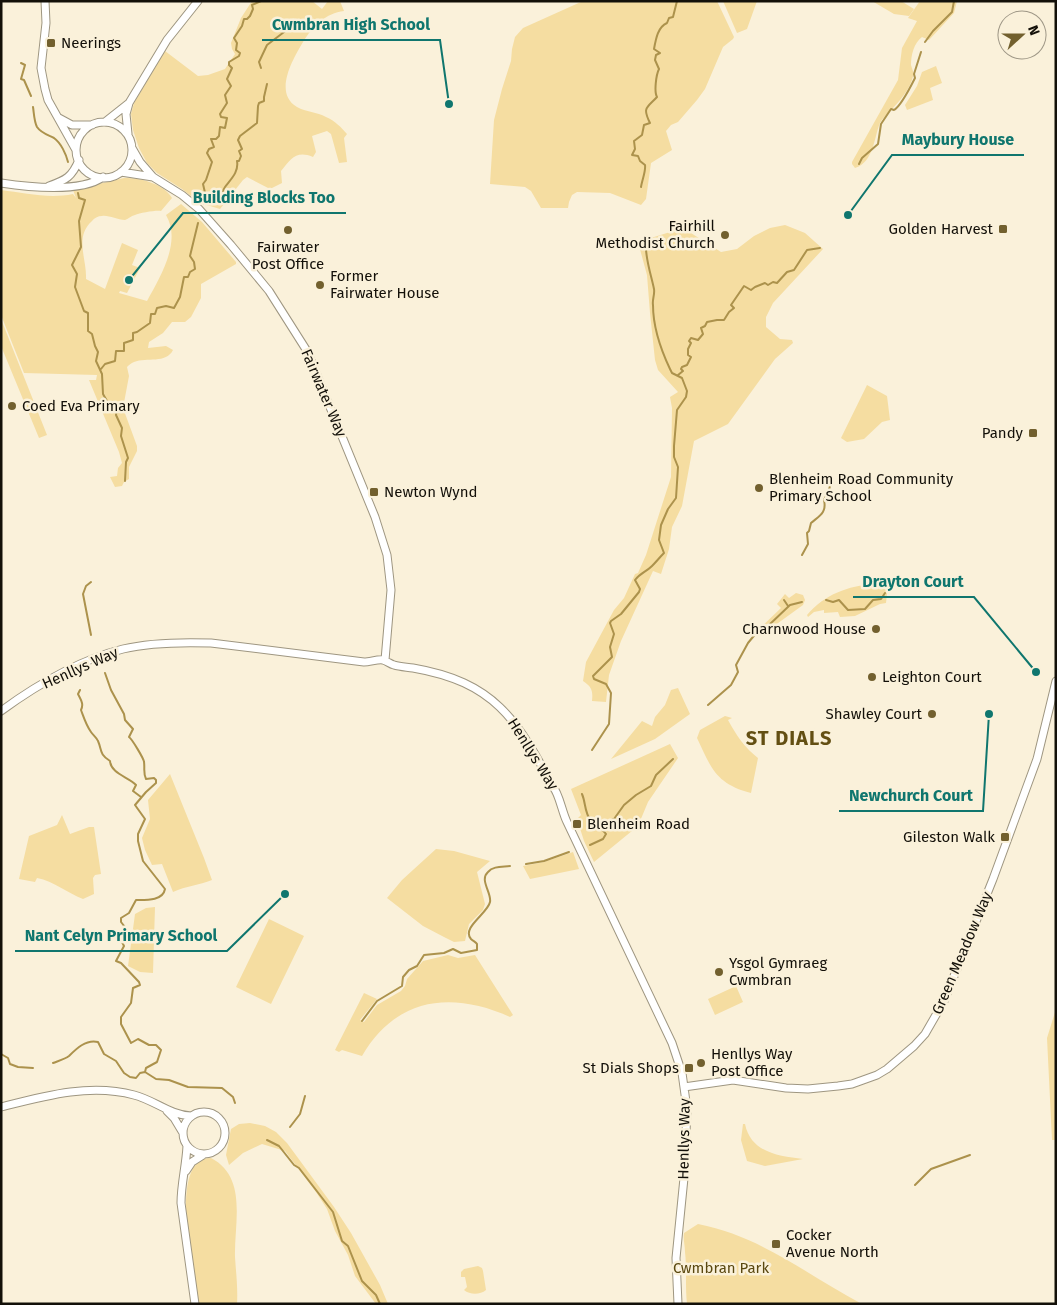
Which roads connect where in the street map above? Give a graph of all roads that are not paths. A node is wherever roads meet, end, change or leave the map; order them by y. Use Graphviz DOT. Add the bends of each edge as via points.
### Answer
graph roads {
  1 [pos="45,1"];
  2 [pos="198,1"];
  3 [pos="129,102"];
  4 [pos="59,118"];
  5 [pos="104,122"];
  6 [pos="92,124"];
  7 [pos="128,136"];
  8 [pos="132,148"];
  9 [pos="77,150"];
  10 [pos="79,160"];
  11 [pos="121,172"];
  12 [pos="153,177"];
  13 [pos="103,178"];
  14 [pos="1,183"];
  15 [pos="49,186"];
  16 [pos="384,660"];
  17 [pos="1056,681"];
  18 [pos="1,711"];
  19 [pos="684,1087"];
  20 [pos="1,1107"];
  21 [pos="165,1109"];
  22 [pos="191,1116"];
  23 [pos="183,1133"];
  24 [pos="187,1146"];
  25 [pos="203,1155"];
  26 [pos="184,1175"];
  27 [pos="195,1304"];
  28 [pos="678,1304"];
  1 -- 4 [label="street" via="41,68 48,100"];
  2 -- 3 [label="street" via="167,40"];
  3 -- 5 [label="street"];
  3 -- 7 [label="street" via="126,114"];
  4 -- 6 [label="street" via="72,125"];
  4 -- 9 [label="street"];
  5 -- 6 [label="street"];
  5 -- 7 [label="street" via="118,126"];
  6 -- 9 [label="street" via="80,136"];
  7 -- 8 [label="street"];
  8 -- 11 [label="street" via="131,159"];
  8 -- 12 [label="street, Fairwater Way"];
  9 -- 10 [label="street"];
  10 -- 13 [label="street" via="90,174"];
  10 -- 15 [label="street" via="68,178"];
  11 -- 12 [label="street, Fairwater Way"];
  11 -- 13 [label="street"];
  12 -- 16 [label="street, Fairwater Way" via="182,195 211,223 269,291 308,351 386,549 391,590"];
  13 -- 15 [label="street" via="69,187"];
  14 -- 15 [label="street"];
  16 -- 18 [label="street, Henllys Way" via="364,662 211,643 140,646 112,652 61,673"];
  16 -- 19 [label="street, Henllys Way" via="455,679 472,687 504,710 527,740 558,792 566,822 672,1044"];
  17 -- 19 [label="street, Green Meadow Way" via="1035,766 944,1001 925,1034 887,1069 852,1084 808,1090 732,1080"];
  19 -- 28 [label="street, Henllys Way" via="687,1125 676,1258"];
  20 -- 21 [label="street" via="97,1090 137,1096"];
  21 -- 22 [label="street"];
  21 -- 23 [label="street"];
  22 -- 23 [label="street"];
  22 -- 25 [label="street" via="210,1113 218,1116 225,1128 219,1148"];
  23 -- 24 [label="street"];
  24 -- 25 [label="street"];
  24 -- 26 [label="street"];
  25 -- 26 [label="street" via="192,1162"];
  26 -- 27 [label="street" via="182,1218"];
}
